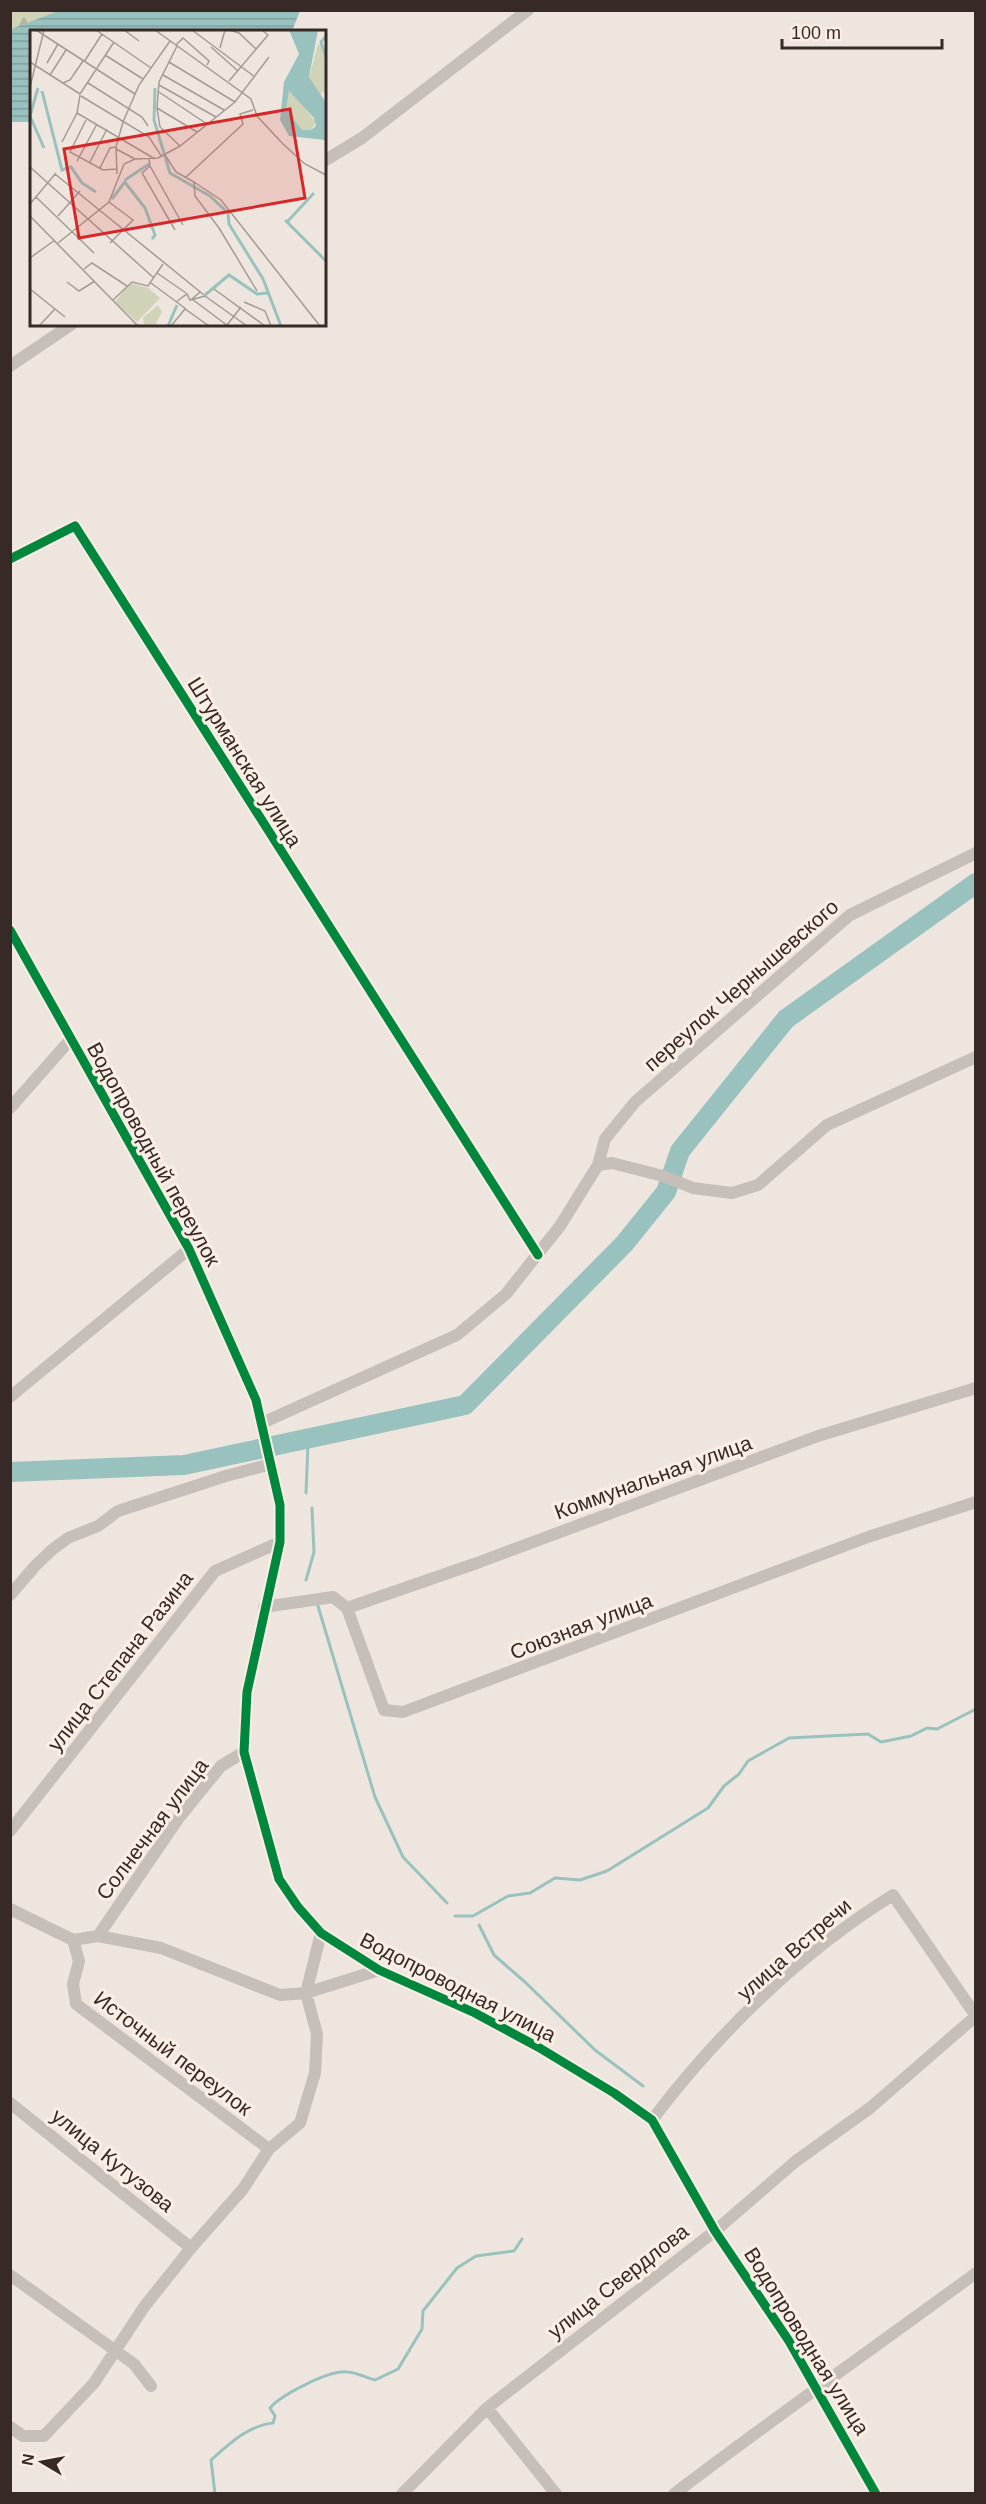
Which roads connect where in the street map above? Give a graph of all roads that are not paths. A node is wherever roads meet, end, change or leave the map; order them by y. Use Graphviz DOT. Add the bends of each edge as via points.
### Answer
graph roads {
  1 [pos="528,10"];
  2 [pos="326,160"];
  3 [pos="69,326"];
  4 [pos="10,366"];
  5 [pos="10,559"];
  6 [pos="975,853"];
  7 [pos="10,930"];
  8 [pos="70,1040"];
  9 [pos="975,1057"];
  10 [pos="10,1108"];
  11 [pos="598,1165"];
  12 [pos="189,1249"];
  13 [pos="538,1254"];
  14 [pos="975,1388"];
  15 [pos="10,1396"];
  16 [pos="256,1400"];
  17 [pos="262,1423"];
  18 [pos="271,1464"];
  19 [pos="975,1502"];
  20 [pos="280,1542"];
  21 [pos="10,1595"];
  22 [pos="264,1607"];
  23 [pos="347,1608"];
  24 [pos="244,1752"];
  25 [pos="10,1830"];
  26 [pos="10,1910"];
  27 [pos="321,1933"];
  28 [pos="98,1936"];
  29 [pos="73,1940"];
  30 [pos="379,1970"];
  31 [pos="306,1993"];
  32 [pos="975,2016"];
  33 [pos="10,2103"];
  34 [pos="652,2120"];
  35 [pos="269,2149"];
  36 [pos="715,2230"];
  37 [pos="191,2247"];
  38 [pos="975,2273"];
  39 [pos="10,2276"];
  40 [pos="115,2350"];
  41 [pos="151,2386"];
  42 [pos="816,2387"];
  43 [pos="487,2408"];
  44 [pos="10,2427"];
  45 [pos="402,2493"];
  46 [pos="556,2493"];
  47 [pos="675,2493"];
  48 [pos="876,2493"];
  1 -- 2 [label="street" via="362,138"];
  3 -- 4 [label="street"];
  5 -- 13 [label="street, Штурманская улица" via="75,526"];
  6 -- 11 [label="street, переулок Чернышевского" via="850,915 635,1102 605,1138"];
  7 -- 8 [label="street, Водопроводный переулок"];
  8 -- 10 [label="street"];
  8 -- 12 [label="street, Водопроводный переулок"];
  9 -- 11 [label="street" via="827,1125 758,1185 732,1193 693,1188 612,1163"];
  11 -- 13 [label="street, переулок Чернышевского"];
  12 -- 15 [label="street"];
  12 -- 16 [label="street, Водопроводный переулок"];
  13 -- 17 [label="street, переулок Чернышевского" via="506,1294 457,1335"];
  14 -- 23 [label="street, Коммунальная улица" via="818,1436"];
  16 -- 17 [label="street, Водопроводная улица"];
  17 -- 18 [label="street, Водопроводная улица"];
  18 -- 20 [label="street, Водопроводная улица" via="280,1505"];
  18 -- 21 [label="street" via="118,1511 53,1549"];
  19 -- 23 [label="street, Союзная улица" via="868,1537 403,1712 384,1710"];
  20 -- 22 [label="street, Водопроводная улица"];
  20 -- 25 [label="street, улица Степана Разина" via="215,1571"];
  22 -- 23 [label="street" via="333,1597"];
  22 -- 24 [label="street, Водопроводная улица" via="247,1692"];
  24 -- 27 [label="street, Водопроводная улица" via="279,1880"];
  24 -- 28 [label="street, Солнечная улица" via="221,1766 178,1819"];
  26 -- 29 [label="street"];
  27 -- 30 [label="street, Водопроводная улица"];
  27 -- 31 [label="street"];
  28 -- 29 [label="street"];
  28 -- 31 [label="street" via="160,1948 280,1995"];
  29 -- 35 [label="street, Источный переулок" via="79,1961 73,1983 76,2004"];
  30 -- 31 [label="street"];
  30 -- 34 [label="street, Водопроводная улица" via="517,2036 615,2093"];
  31 -- 35 [label="street" via="317,2034 315,2073 300,2123"];
  32 -- 34 [label="street, улица Встречи" via="893,1895 848,1923 799,1964 691,2069"];
  32 -- 36 [label="street, улица Свердлова" via="870,2108 796,2161"];
  33 -- 37 [label="street, улица Кутузова"];
  34 -- 36 [label="street, Водопроводная улица"];
  35 -- 37 [label="street" via="243,2189"];
  36 -- 42 [label="street, Водопроводная улица"];
  36 -- 43 [label="street, улица Свердлова"];
  37 -- 40 [label="street"];
  38 -- 42 [label="street"];
  39 -- 40 [label="street"];
  40 -- 41 [label="street" via="134,2364"];
  40 -- 44 [label="street" via="94,2383 44,2436 23,2436"];
  42 -- 47 [label="street"];
  42 -- 48 [label="street, Водопроводная улица"];
  43 -- 45 [label="street, улица Свердлова"];
  43 -- 46 [label="street"];
}
